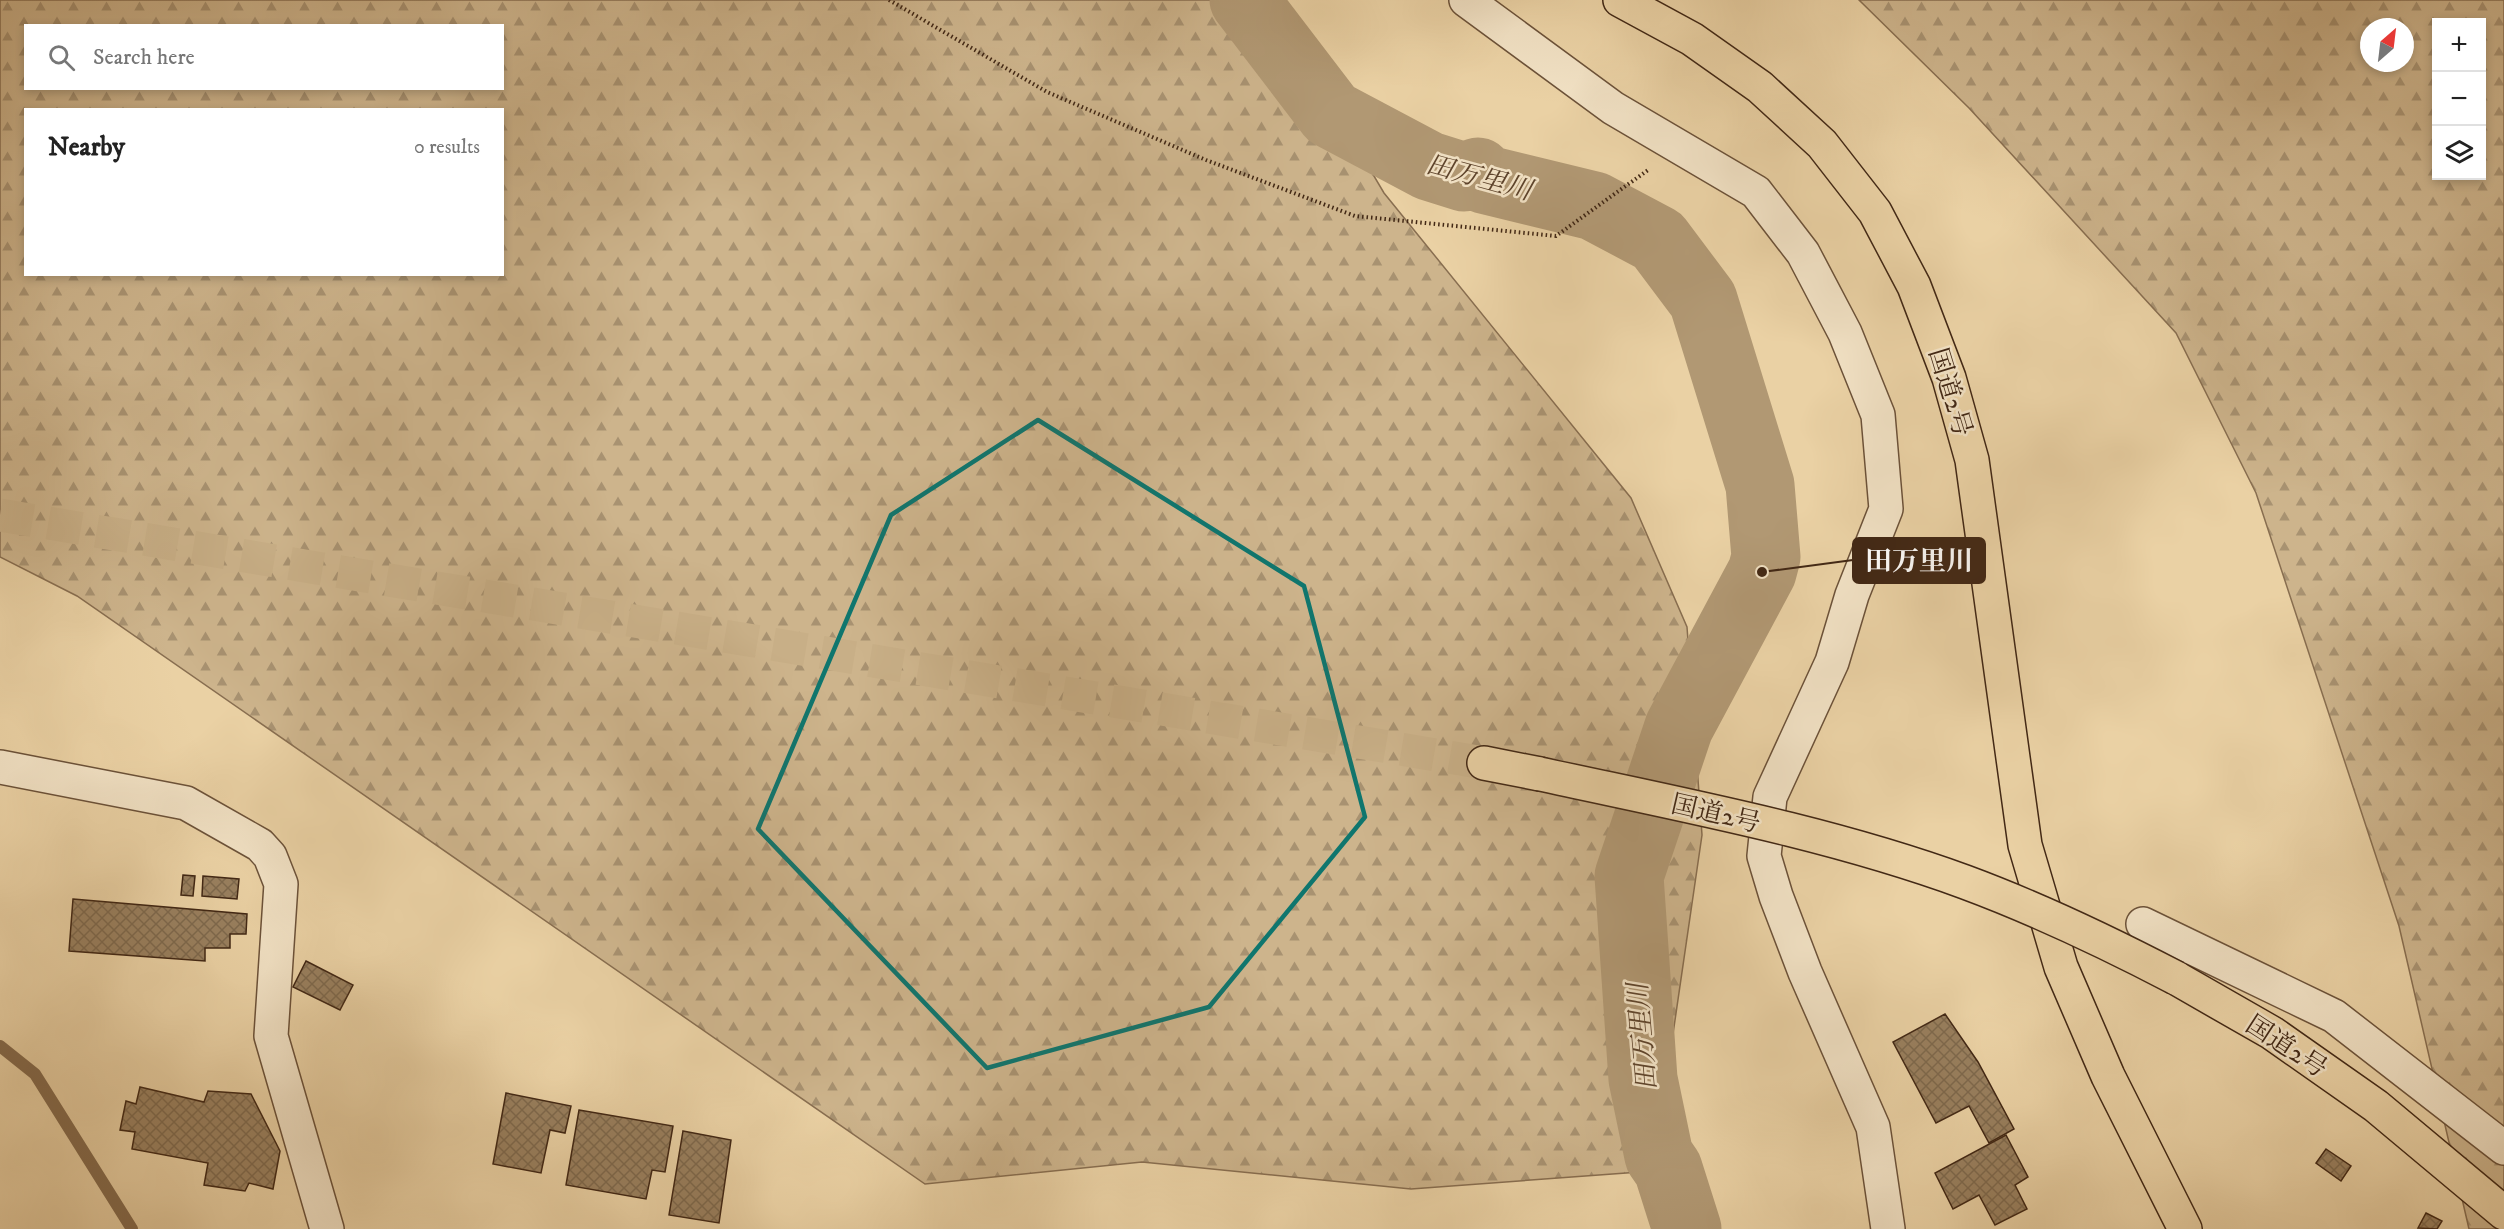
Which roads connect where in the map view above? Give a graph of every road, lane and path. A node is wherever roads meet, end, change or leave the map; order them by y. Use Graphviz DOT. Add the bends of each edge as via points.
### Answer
graph roads {
  1 [pos="889,0"];
  2 [pos="1466,0"];
  3 [pos="1620,0"];
  4 [pos="1654,165"];
  5 [pos="1484,763"];
  6 [pos="0,767"];
  7 [pos="2143,924"];
  8 [pos="2504,1148"];
  9 [pos="2504,1213"];
  10 [pos="327,1229"];
  11 [pos="1888,1229"];
  12 [pos="2185,1229"];
  1 -- 4 [label="path" via="1047,92 1206,160 1355,216 1556,236"];
  2 -- 11 [label="street" via="1613,108 1756,192 1803,253 1845,333 1878,415 1886,509 1852,595 1832,662 1770,797 1764,856 1804,972 1873,1127"];
  3 -- 12 [label="highway, 国道2号" via="1692,39 1760,87 1822,144 1875,212 1914,286 1949,378 1972,460 2025,845 2061,967 2108,1076"];
  5 -- 9 [label="highway, 国道2号, bridge" via="1753,820 1867,851 1965,882 2075,926 2272,1033 2376,1106"];
  6 -- 10 [label="street" via="186,803 260,845 270,856 281,884 271,1036"];
  7 -- 8 [label="street" via="2334,1016"];
}
